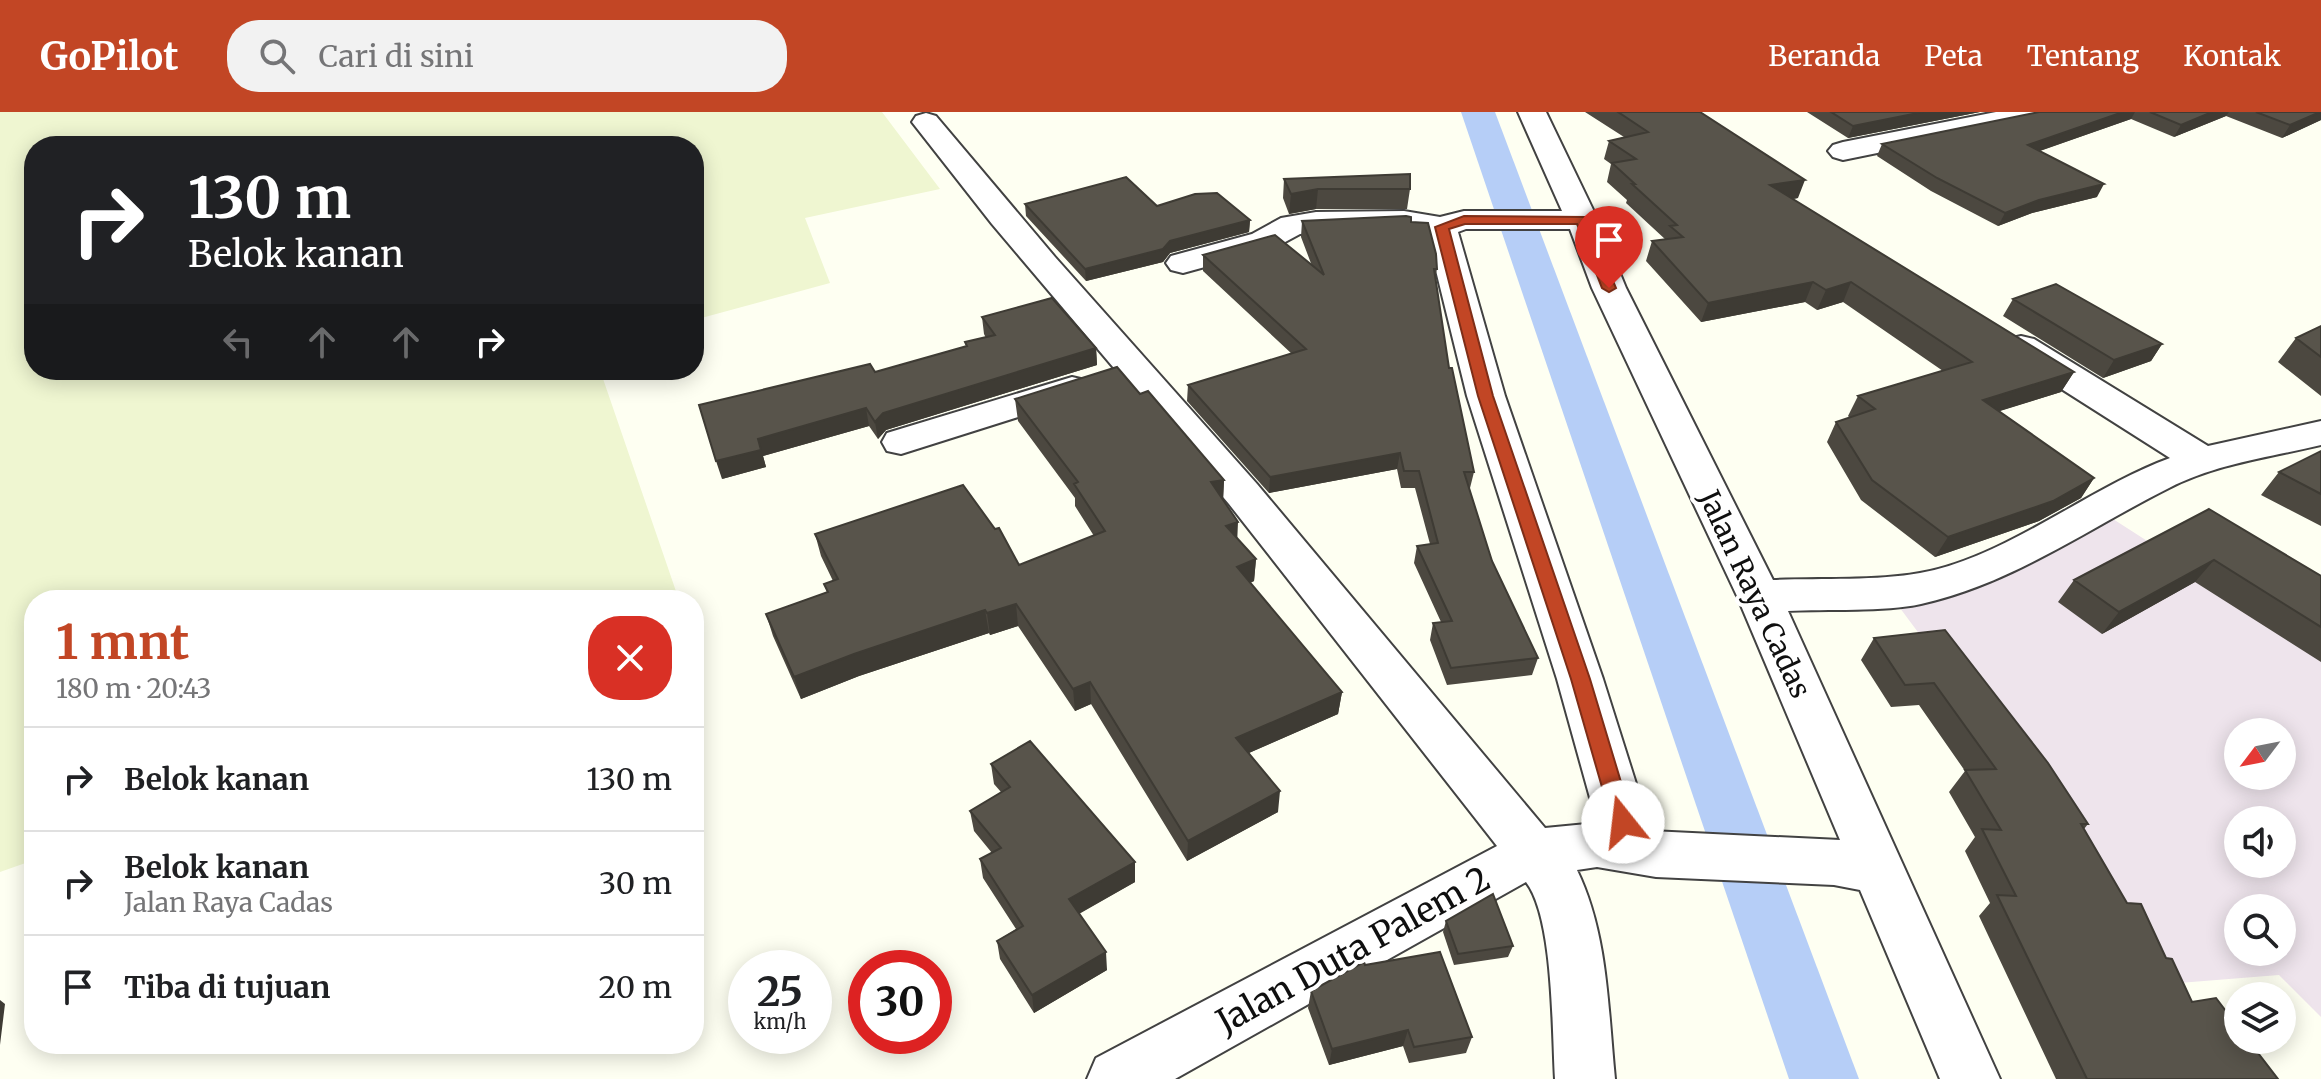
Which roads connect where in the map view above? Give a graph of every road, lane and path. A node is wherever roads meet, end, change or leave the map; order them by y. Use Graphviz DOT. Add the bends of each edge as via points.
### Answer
graph roads {
  1 [pos="1532,112"];
  2 [pos="2039,112"];
  3 [pos="926,122"];
  4 [pos="1843,151"];
  5 [pos="1568,220"];
  6 [pos="1453,224"];
  7 [pos="1183,263"];
  8 [pos="1988,326"];
  9 [pos="1136,368"];
  10 [pos="2321,433"];
  11 [pos="901,442"];
  12 [pos="2202,460"];
  13 [pos="1759,596"];
  14 [pos="1628,850"];
  15 [pos="1533,852"];
  16 [pos="1856,866"];
  17 [pos="1117,1079"];
  18 [pos="1585,1079"];
  19 [pos="1970,1079"];
  1 -- 5 [label="street, Jalan Raya Cadas"];
  2 -- 4 [label="street"];
  3 -- 9 [label="street" via="988,202"];
  5 -- 6 [label="street"];
  5 -- 13 [label="street, Jalan Raya Cadas" via="1609,288"];
  6 -- 7 [label="street" via="1342,220 1292,225 1263,241"];
  6 -- 14 [label="street" via="1486,396 1580,679"];
  8 -- 12 [label="street"];
  9 -- 11 [label="street"];
  9 -- 15 [label="street"];
  10 -- 12 [label="street"];
  12 -- 13 [label="street" via="2157,477 2008,558 1958,578 1919,589"];
  13 -- 16 [label="street, Jalan Raya Cadas"];
  14 -- 15 [label="street, Jalan Duta Palem 2"];
  14 -- 16 [label="street, Jalan Duta Palem 2"];
  15 -- 17 [label="street, Jalan Duta Palem 2"];
  15 -- 18 [label="street" via="1563,897"];
  16 -- 19 [label="street, Jalan Raya Cadas"];
}
